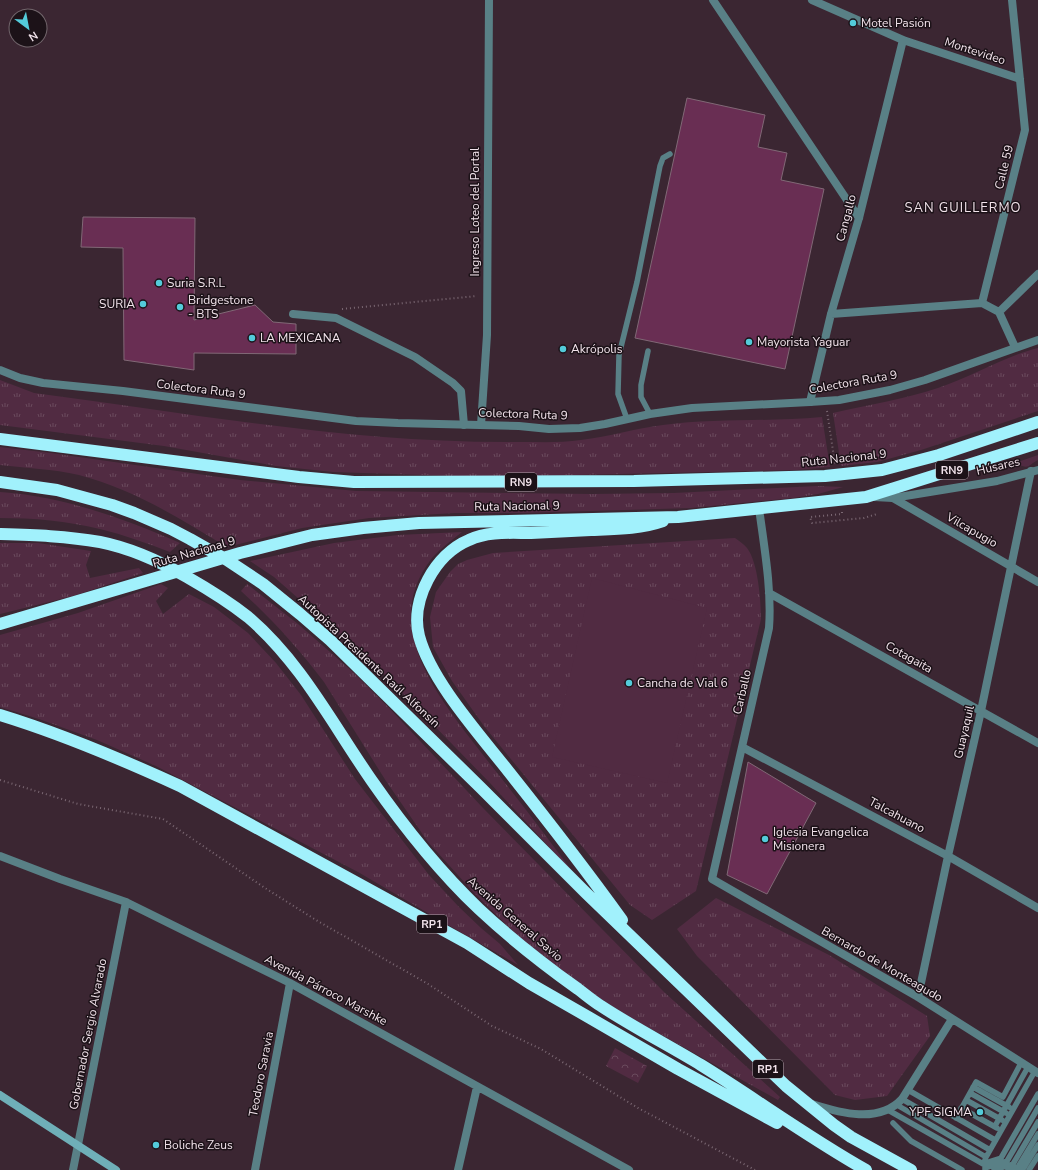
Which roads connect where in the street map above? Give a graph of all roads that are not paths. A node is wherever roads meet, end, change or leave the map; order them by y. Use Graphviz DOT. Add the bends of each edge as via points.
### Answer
graph roads {
  1 [pos="489,0"];
  2 [pos="713,0"];
  3 [pos="812,0"];
  4 [pos="1012,0"];
  5 [pos="903,40"];
  6 [pos="1020,79"];
  7 [pos="670,154"];
  8 [pos="859,218"];
  9 [pos="1038,274"];
  10 [pos="982,303"];
  11 [pos="999,312"];
  12 [pos="293,314"];
  13 [pos="831,314"];
  14 [pos="1038,340"];
  15 [pos="1015,348"];
  16 [pos="648,351"];
  17 [pos="0,370"];
  18 [pos="810,402"];
  19 [pos="650,414"];
  20 [pos="626,420"];
  21 [pos="1038,422"];
  22 [pos="464,425"];
  23 [pos="481,425"];
  24 [pos="0,439"];
  25 [pos="1038,443"];
  26 [pos="1034,470"];
  27 [pos="0,482"];
  28 [pos="866,497"];
  29 [pos="893,498"];
  30 [pos="760,508"];
  31 [pos="678,517"];
  32 [pos="0,534"];
  33 [pos="1011,567"];
  34 [pos="1038,582"];
  35 [pos="769,594"];
  36 [pos="0,624"];
  37 [pos="981,711"];
  38 [pos="0,715"];
  39 [pos="1038,743"];
  40 [pos="742,747"];
  41 [pos="0,856"];
  42 [pos="948,856"];
  43 [pos="712,879"];
  44 [pos="126,902"];
  45 [pos="1038,908"];
  46 [pos="641,946"];
  47 [pos="290,983"];
  48 [pos="918,997"];
  49 [pos="952,1019"];
  50 [pos="1031,1069"];
  51 [pos="477,1087"];
  52 [pos="973,1087"];
  53 [pos="908,1090"];
  54 [pos="970,1093"];
  55 [pos="1038,1094"];
  56 [pos="0,1095"];
  57 [pos="966,1100"];
  58 [pos="804,1101"];
  59 [pos="900,1102"];
  60 [pos="1007,1105"];
  61 [pos="961,1108"];
  62 [pos="1038,1108"];
  63 [pos="1013,1109"];
  64 [pos="888,1110"];
  65 [pos="1003,1111"];
  66 [pos="1010,1115"];
  67 [pos="956,1118"];
  68 [pos="999,1118"];
  69 [pos="1006,1122"];
  70 [pos="1038,1122"];
  71 [pos="893,1123"];
  72 [pos="995,1126"];
  73 [pos="1001,1130"];
  74 [pos="1038,1134"];
  75 [pos="995,1140"];
  76 [pos="1038,1145"];
  77 [pos="78,1146"];
  78 [pos="990,1150"];
  79 [pos="1038,1156"];
  80 [pos="851,1162"];
  81 [pos="985,1165"];
  82 [pos="73,1170"];
  83 [pos="116,1170"];
  84 [pos="255,1170"];
  85 [pos="458,1170"];
  86 [pos="629,1170"];
  87 [pos="866,1170"];
  88 [pos="911,1170"];
  89 [pos="962,1170"];
  90 [pos="994,1170"];
  91 [pos="1008,1170"];
  92 [pos="1021,1170"];
  93 [pos="1029,1170"];
  1 -- 23 [label="street, Ingreso Loteo del Portal" via="487,335"];
  2 -- 8 [label="street"];
  3 -- 5 [label="street, Montevideo"];
  4 -- 6 [label="street, Calle 59"];
  5 -- 6 [label="street, Montevideo"];
  5 -- 8 [label="street, Cangallo"];
  6 -- 10 [label="street, Calle 59" via="1025,130"];
  7 -- 20 [label="lane" via="663,158 660,166 619,354 618,394"];
  8 -- 13 [label="street, Cangallo"];
  9 -- 11 [label="street"];
  10 -- 11 [label="street"];
  10 -- 13 [label="street"];
  11 -- 15 [label="street"];
  12 -- 22 [label="street" via="336,318 415,356 461,391"];
  13 -- 18 [label="street, Cangallo"];
  14 -- 15 [label="street, Colectora Ruta 9"];
  15 -- 18 [label="street, Colectora Ruta 9" via="890,390 839,400"];
  16 -- 19 [label="lane" via="641,397"];
  17 -- 22 [label="street, Colectora Ruta 9" via="43,383 356,421"];
  18 -- 19 [label="street, Colectora Ruta 9" via="692,408"];
  19 -- 20 [label="street, Colectora Ruta 9"];
  20 -- 23 [label="street, Colectora Ruta 9" via="580,428"];
  21 -- 24 [label="highway, Ruta Nacional 9 / RN9" via="882,470 825,476 649,481 354,482"];
  22 -- 23 [label="street, Colectora Ruta 9"];
  25 -- 28 [label="highway, Ruta Nacional 9 / RN9"];
  26 -- 29 [label="street, Húsares" via="997,481"];
  26 -- 33 [label="street, Guayaquil"];
  27 -- 46 [label="highway, Autopista Presidente Raúl Alfonsín" via="56,490 112,505 190,539 263,584 330,640"];
  28 -- 29 [label="street, Húsares"];
  28 -- 30 [label="highway, Ruta Nacional 9 / RN9"];
  29 -- 33 [label="street, Vilcapugio"];
  30 -- 31 [label="highway, Ruta Nacional 9 / RN9"];
  30 -- 35 [label="street, Carballo"];
  31 -- 36 [label="highway, Ruta Nacional 9 / RN9" via="419,523 312,535 240,553"];
  31 -- 46 [label="highway" via="649,526 620,529 490,534 474,538 459,544 440,561 425,585 418,613 422,645 440,680 570,848"];
  32 -- 80 [label="highway, Avenida General Savio / RP1" via="100,542 175,570 226,601 249,618 278,648 312,689 406,829 449,879 502,930 600,1006 700,1064"];
  33 -- 34 [label="street, Vilcapugio"];
  33 -- 37 [label="street, Guayaquil"];
  35 -- 37 [label="street, Cotagaita"];
  35 -- 40 [label="street, Carballo" via="770,616 767,636"];
  37 -- 39 [label="street, Cotagaita"];
  37 -- 42 [label="street, Guayaquil"];
  38 -- 80 [label="highway, RP1" via="72,740 192,793 467,943 529,983 678,1069"];
  40 -- 42 [label="street, Talcahuano"];
  40 -- 43 [label="street, Carballo"];
  41 -- 44 [label="street, Avenida Párroco Marshke"];
  42 -- 45 [label="street, Talcahuano"];
  42 -- 48 [label="street, Guayaquil"];
  43 -- 48 [label="street, Bernardo de Monteagudo"];
  44 -- 47 [label="street, Avenida Párroco Marshke"];
  44 -- 77 [label="street, Gobernador Sergio Alvarado"];
  46 -- 58 [label="highway, RP1"];
  47 -- 51 [label="street, Avenida Párroco Marshke"];
  47 -- 84 [label="street, Teodoro Saravia"];
  48 -- 49 [label="street, Bernardo de Monteagudo"];
  49 -- 50 [label="street, Bernardo de Monteagudo"];
  49 -- 53 [label="street"];
  50 -- 52 [label="lane" via="1002,1097 976,1082"];
  50 -- 60 [label="lane"];
  50 -- 63 [label="lane"];
  51 -- 85 [label="street"];
  51 -- 86 [label="street, Avenida Párroco Marshke"];
  52 -- 54 [label="lane"];
  52 -- 60 [label="lane"];
  53 -- 59 [label="street"];
  53 -- 67 [label="lane"];
  54 -- 57 [label="lane"];
  54 -- 65 [label="lane"];
  55 -- 81 [label="lane" via="1001,1158"];
  56 -- 77 [label="main road"];
  57 -- 61 [label="lane"];
  57 -- 68 [label="lane"];
  58 -- 64 [label="street" via="848,1114 877,1114"];
  58 -- 88 [label="highway, RP1" via="851,1137"];
  59 -- 64 [label="street"];
  59 -- 78 [label="lane"];
  59 -- 81 [label="lane"];
  60 -- 63 [label="lane"];
  60 -- 65 [label="lane"];
  61 -- 67 [label="lane"];
  61 -- 72 [label="lane"];
  62 -- 81 [label="lane" via="1007,1161"];
  63 -- 66 [label="lane"];
  64 -- 81 [label="lane"];
  65 -- 66 [label="lane"];
  65 -- 68 [label="lane"];
  66 -- 69 [label="lane"];
  67 -- 75 [label="lane"];
  68 -- 69 [label="lane"];
  68 -- 72 [label="lane"];
  69 -- 73 [label="lane"];
  70 -- 90 [label="lane" via="1013,1164"];
  71 -- 89 [label="lane" via="911,1141"];
  72 -- 73 [label="lane"];
  73 -- 75 [label="lane"];
  74 -- 91 [label="lane" via="1018,1167"];
  75 -- 78 [label="lane"];
  76 -- 92 [label="lane"];
  77 -- 82 [label="street, Gobernador Sergio Alvarado"];
  77 -- 83 [label="main road"];
  78 -- 81 [label="lane"];
  79 -- 93 [label="lane"];
  80 -- 87 [label="highway, Avenida General Savio / RP1"];
}
